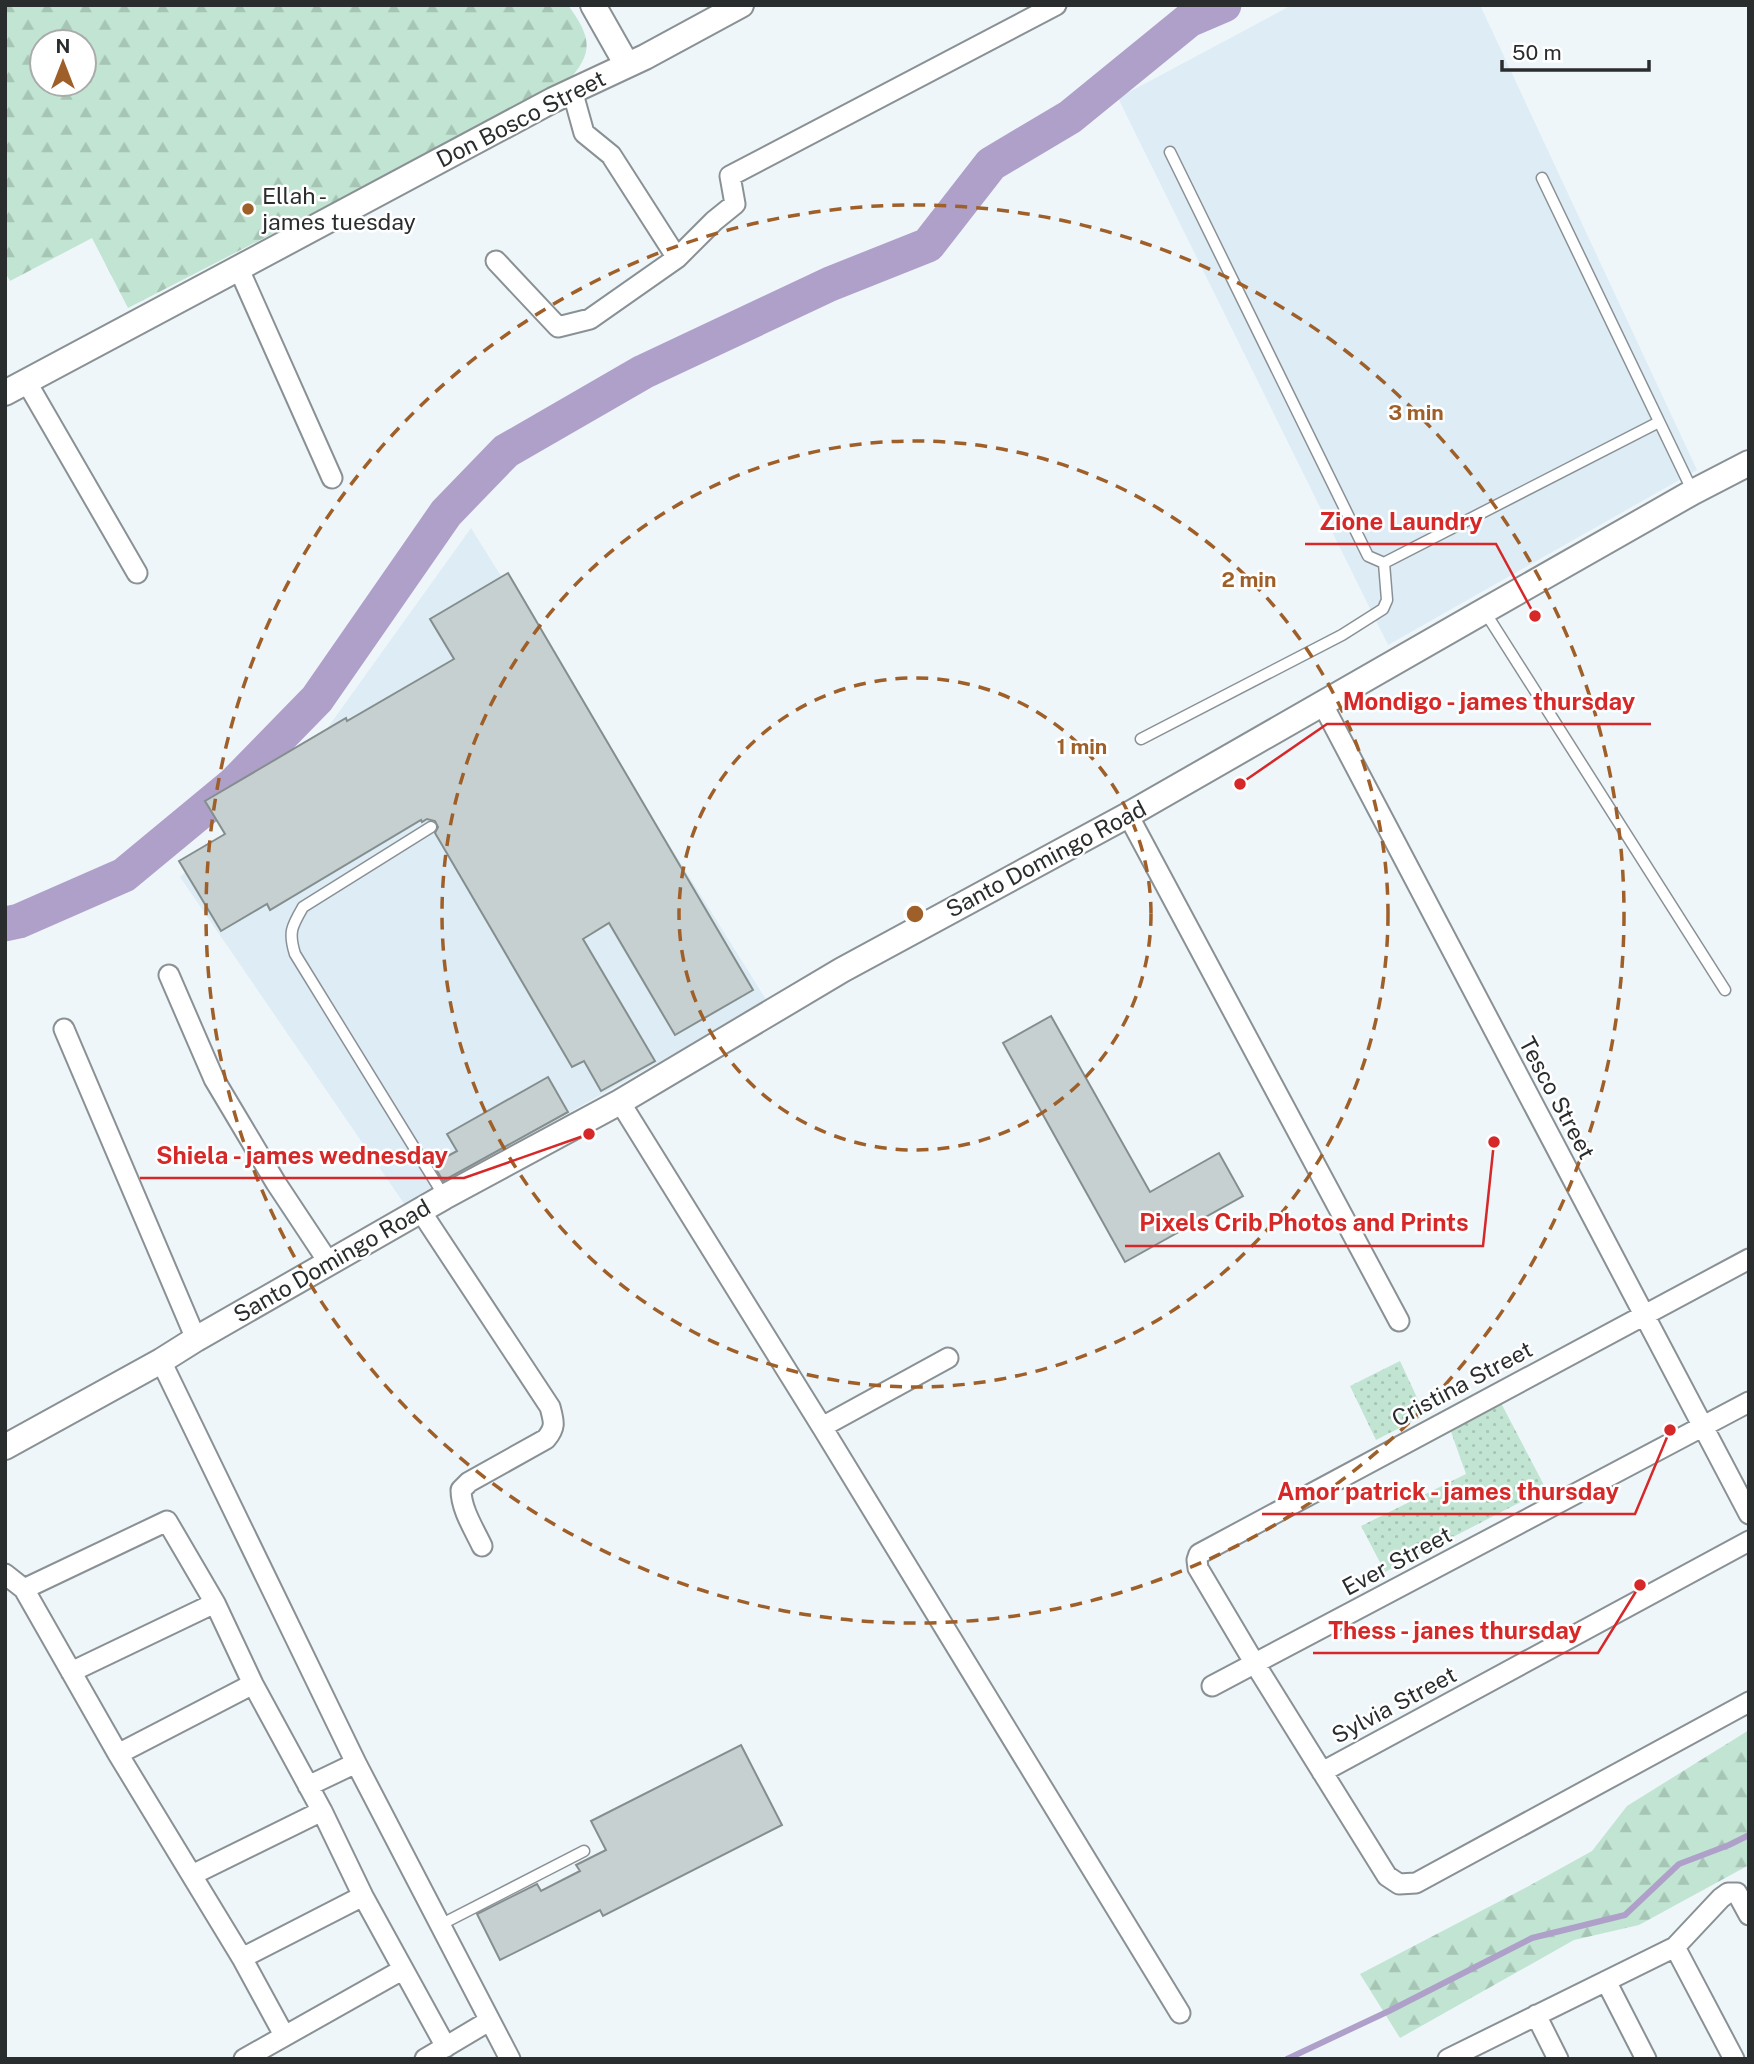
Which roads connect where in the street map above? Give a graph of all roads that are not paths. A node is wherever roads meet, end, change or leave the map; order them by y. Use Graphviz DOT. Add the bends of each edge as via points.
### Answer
graph roads {
  1 [pos="593,5"];
  2 [pos="741,5"];
  3 [pos="1056,5"];
  4 [pos="627,65"];
  5 [pos="572,90"];
  6 [pos="1170,152"];
  7 [pos="1542,178"];
  8 [pos="677,258"];
  9 [pos="496,261"];
  10 [pos="238,267"];
  11 [pos="16,387"];
  12 [pos="1659,422"];
  13 [pos="1749,463"];
  14 [pos="332,478"];
  15 [pos="1693,492"];
  16 [pos="1384,563"];
  17 [pos="137,573"];
  18 [pos="1485,611"];
  19 [pos="1323,705"];
  20 [pos="1141,739"];
  21 [pos="1128,815"];
  22 [pos="431,827"];
  23 [pos="169,975"];
  24 [pos="1725,990"];
  25 [pos="64,1029"];
  26 [pos="620,1102"];
  27 [pos="444,1197"];
  28 [pos="421,1210"];
  29 [pos="1749,1259"];
  30 [pos="329,1263"];
  31 [pos="1643,1315"];
  32 [pos="1399,1321"];
  33 [pos="196,1339"];
  34 [pos="948,1358"];
  35 [pos="162,1361"];
  36 [pos="1749,1402"];
  37 [pos="822,1427"];
  38 [pos="1702,1427"];
  39 [pos="5,1447"];
  40 [pos="1749,1514"];
  41 [pos="1749,1541"];
  42 [pos="482,1546"];
  43 [pos="5,1574"];
  44 [pos="24,1589"];
  45 [pos="215,1603"];
  46 [pos="1255,1664"];
  47 [pos="71,1672"];
  48 [pos="253,1684"];
  49 [pos="1212,1686"];
  50 [pos="1749,1702"];
  51 [pos="118,1754"];
  52 [pos="356,1763"];
  53 [pos="1322,1772"];
  54 [pos="307,1786"];
  55 [pos="322,1811"];
  56 [pos="584,1851"];
  57 [pos="192,1875"];
  58 [pos="363,1896"];
  59 [pos="1749,1915"];
  60 [pos="440,1925"];
  61 [pos="1675,1947"];
  62 [pos="242,1958"];
  63 [pos="402,1969"];
  64 [pos="1606,1981"];
  65 [pos="1180,2013"];
  66 [pos="1536,2015"];
  67 [pos="489,2021"];
  68 [pos="284,2035"];
  69 [pos="446,2047"];
  70 [pos="1460,2056"];
  71 [pos="244,2059"];
  72 [pos="425,2059"];
  73 [pos="510,2059"];
  74 [pos="1558,2059"];
  75 [pos="1646,2059"];
  76 [pos="1734,2059"];
  1 -- 4 [label="street"];
  2 -- 4 [label="street, Don Bosco Street"];
  3 -- 8 [label="street" via="730,176 735,204"];
  4 -- 5 [label="street, Don Bosco Street"];
  5 -- 8 [label="street" via="584,133 611,155"];
  5 -- 10 [label="street, Don Bosco Street"];
  6 -- 16 [label="lane" via="1368,556"];
  7 -- 12 [label="lane"];
  8 -- 9 [label="street" via="590,319 558,327"];
  10 -- 11 [label="street, Don Bosco Street"];
  10 -- 14 [label="street"];
  11 -- 17 [label="street"];
  12 -- 15 [label="lane"];
  12 -- 16 [label="lane"];
  13 -- 15 [label="street, Santo Domingo Road"];
  15 -- 18 [label="street, Santo Domingo Road"];
  16 -- 20 [label="lane" via="1387,600 1383,610"];
  18 -- 19 [label="street, Santo Domingo Road"];
  18 -- 24 [label="lane"];
  19 -- 21 [label="street, Santo Domingo Road"];
  19 -- 31 [label="street, Tesco Street"];
  21 -- 26 [label="street, Santo Domingo Road" via="842,970"];
  21 -- 32 [label="street"];
  22 -- 27 [label="lane" via="303,907 290,938 295,954"];
  23 -- 30 [label="street" via="214,1079"];
  25 -- 33 [label="street"];
  26 -- 27 [label="street, Santo Domingo Road"];
  26 -- 37 [label="street"];
  27 -- 28 [label="street, Santo Domingo Road"];
  28 -- 30 [label="street, Santo Domingo Road"];
  28 -- 42 [label="street" via="550,1408 554,1421 546,1439 461,1490 464,1509"];
  29 -- 31 [label="street, Cristina Street"];
  30 -- 33 [label="street, Santo Domingo Road"];
  31 -- 38 [label="street, Tesco Street"];
  31 -- 46 [label="street, Cristina Street" via="1199,1554 1198,1568"];
  33 -- 35 [label="street, Santo Domingo Road"];
  34 -- 37 [label="street"];
  35 -- 39 [label="street, Santo Domingo Road"];
  35 -- 52 [label="street"];
  36 -- 38 [label="street, Ever Street"];
  37 -- 65 [label="street"];
  38 -- 40 [label="street, Tesco Street"];
  38 -- 46 [label="street, Ever Street"];
  41 -- 53 [label="street, Sylvia Street"];
  43 -- 44 [label="street"];
  44 -- 45 [label="street" via="167,1521"];
  44 -- 47 [label="street"];
  45 -- 47 [label="street"];
  45 -- 48 [label="street"];
  46 -- 49 [label="street, Ever Street"];
  46 -- 53 [label="street"];
  47 -- 51 [label="street"];
  48 -- 51 [label="street"];
  48 -- 54 [label="street"];
  50 -- 53 [label="street" via="1416,1883 1399,1885 1388,1876"];
  51 -- 57 [label="street"];
  52 -- 54 [label="street"];
  52 -- 60 [label="street"];
  54 -- 55 [label="street"];
  55 -- 57 [label="street"];
  55 -- 58 [label="street"];
  56 -- 60 [label="lane"];
  57 -- 62 [label="street"];
  58 -- 62 [label="street"];
  58 -- 63 [label="street"];
  59 -- 61 [label="street" via="1737,1893 1728,1893"];
  60 -- 67 [label="street"];
  61 -- 64 [label="street"];
  61 -- 76 [label="street"];
  62 -- 68 [label="street"];
  63 -- 68 [label="street"];
  63 -- 69 [label="street"];
  64 -- 66 [label="street"];
  64 -- 75 [label="street"];
  66 -- 70 [label="street"];
  66 -- 74 [label="street"];
  67 -- 69 [label="street"];
  67 -- 73 [label="street"];
  68 -- 71 [label="street"];
  69 -- 72 [label="street"];
}
